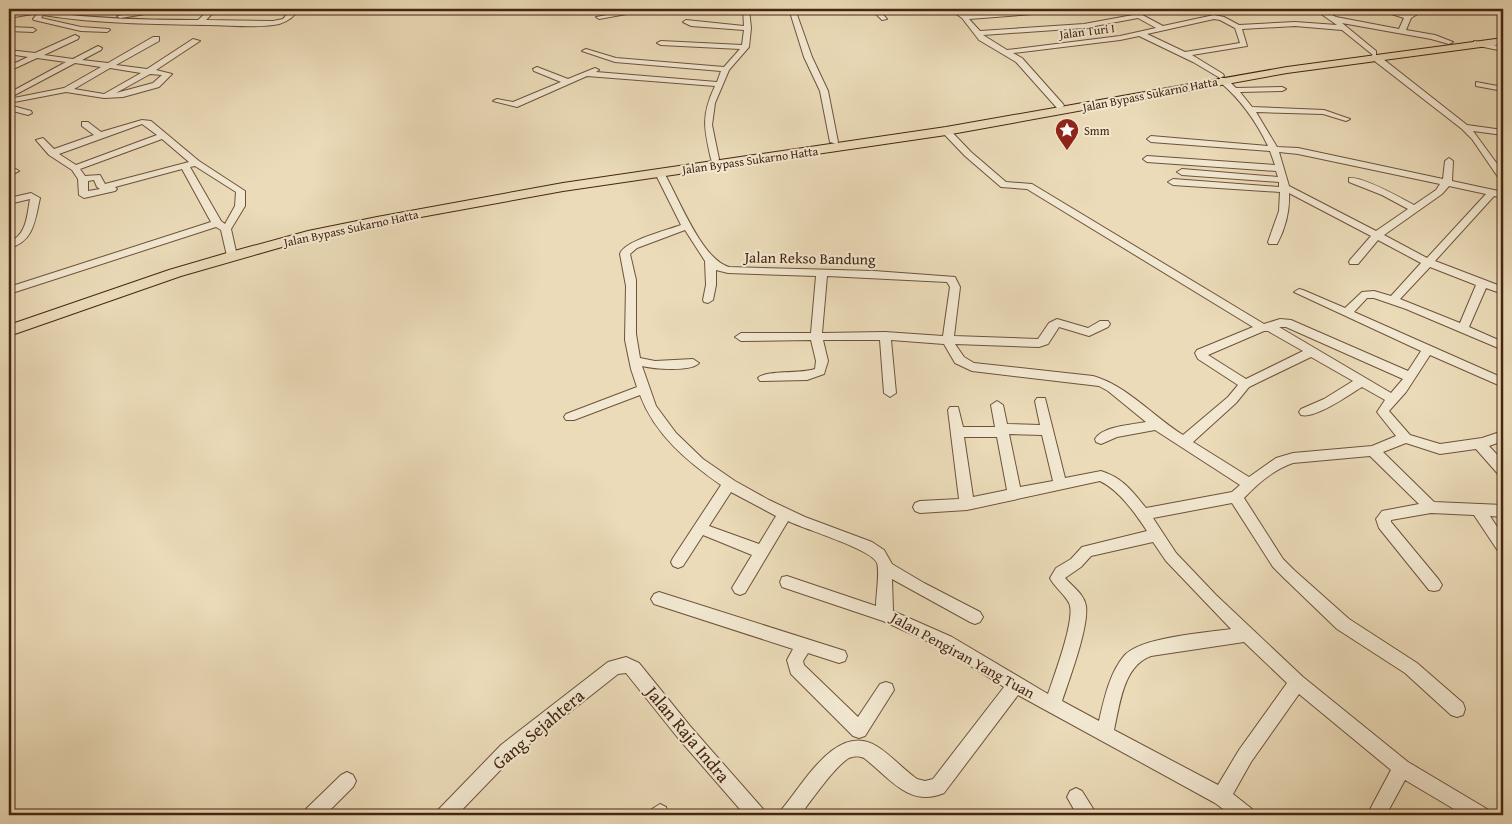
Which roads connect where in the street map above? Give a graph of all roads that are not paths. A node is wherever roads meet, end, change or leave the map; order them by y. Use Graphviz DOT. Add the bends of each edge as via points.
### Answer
graph roads {
  1 [pos="174,9"];
  2 [pos="214,9"];
  3 [pos="284,9"];
  4 [pos="650,9"];
  5 [pos="746,9"];
  6 [pos="789,9"];
  7 [pos="874,9"];
  8 [pos="952,9"];
  9 [pos="1126,9"];
  10 [pos="1317,9"];
  11 [pos="1379,9"];
  12 [pos="1423,9"];
  13 [pos="1028,10"];
  14 [pos="1059,10"];
  15 [pos="1391,10"];
  16 [pos="43,11"];
  17 [pos="610,12"];
  18 [pos="9,16"];
  19 [pos="599,16"];
  20 [pos="1140,16"];
  21 [pos="964,17"];
  22 [pos="1408,17"];
  23 [pos="1036,18"];
  24 [pos="884,19"];
  25 [pos="1265,19"];
  26 [pos="1334,19"];
  27 [pos="88,20"];
  28 [pos="102,22"];
  29 [pos="200,22"];
  30 [pos="280,22"];
  31 [pos="686,22"];
  32 [pos="1229,22"];
  33 [pos="1043,23"];
  34 [pos="9,26"];
  35 [pos="1084,26"];
  36 [pos="748,28"];
  37 [pos="1238,28"];
  38 [pos="1346,28"];
  39 [pos="89,29"];
  40 [pos="1050,29"];
  41 [pos="1163,29"];
  42 [pos="33,30"];
  43 [pos="190,30"];
  44 [pos="1402,31"];
  45 [pos="976,33"];
  46 [pos="1141,34"];
  47 [pos="75,37"];
  48 [pos="1503,37"];
  49 [pos="156,39"];
  50 [pos="196,40"];
  51 [pos="1503,41"];
  52 [pos="1100,42"];
  53 [pos="1449,42"];
  54 [pos="661,43"];
  55 [pos="1477,43"];
  56 [pos="745,47"];
  57 [pos="98,48"];
  58 [pos="1503,49"];
  59 [pos="586,51"];
  60 [pos="9,52"];
  61 [pos="1007,52"];
  62 [pos="1185,54"];
  63 [pos="1374,55"];
  64 [pos="38,56"];
  65 [pos="76,60"];
  66 [pos="615,60"];
  67 [pos="111,65"];
  68 [pos="9,69"];
  69 [pos="726,69"];
  70 [pos="151,70"];
  71 [pos="537,70"];
  72 [pos="588,74"];
  73 [pos="1221,78"];
  74 [pos="568,82"];
  75 [pos="718,84"];
  76 [pos="1479,84"];
  77 [pos="1282,89"];
  78 [pos="1503,89"];
  79 [pos="66,90"];
  80 [pos="1234,90"];
  81 [pos="9,96"];
  82 [pos="104,96"];
  83 [pos="9,100"];
  84 [pos="497,101"];
  85 [pos="1060,106"];
  86 [pos="9,107"];
  87 [pos="1252,109"];
  88 [pos="28,113"];
  89 [pos="1346,119"];
  90 [pos="85,124"];
  91 [pos="1465,127"];
  92 [pos="946,131"];
  93 [pos="1503,132"];
  94 [pos="100,136"];
  95 [pos="163,136"];
  96 [pos="1150,139"];
  97 [pos="40,140"];
  98 [pos="834,142"];
  99 [pos="1273,148"];
  100 [pos="52,153"];
  101 [pos="715,159"];
  102 [pos="1148,159"];
  103 [pos="1449,161"];
  104 [pos="196,163"];
  105 [pos="185,167"];
  106 [pos="75,168"];
  107 [pos="1279,168"];
  108 [pos="1182,172"];
  109 [pos="660,173"];
  110 [pos="1503,178"];
  111 [pos="83,179"];
  112 [pos="1352,180"];
  113 [pos="1174,182"];
  114 [pos="1447,182"];
  115 [pos="1283,185"];
  116 [pos="1492,193"];
  117 [pos="1503,196"];
  118 [pos="9,200"];
  119 [pos="1415,209"];
  120 [pos="222,226"];
  121 [pos="688,226"];
  122 [pos="1377,235"];
  123 [pos="1273,242"];
  124 [pos="9,245"];
  125 [pos="232,253"];
  126 [pos="710,261"];
  127 [pos="1354,262"];
  128 [pos="1427,262"];
  129 [pos="822,273"];
  130 [pos="1482,284"];
  131 [pos="9,291"];
  132 [pos="1299,292"];
  133 [pos="1503,292"];
  134 [pos="708,300"];
  135 [pos="1393,300"];
  136 [pos="1347,313"];
  137 [pos="9,323"];
  138 [pos="1104,324"];
  139 [pos="1266,327"];
  140 [pos="1463,328"];
  141 [pos="9,331"];
  142 [pos="816,336"];
  143 [pos="885,336"];
  144 [pos="741,337"];
  145 [pos="948,340"];
  146 [pos="1503,346"];
  147 [pos="1428,350"];
  148 [pos="1311,352"];
  149 [pos="635,361"];
  150 [pos="693,362"];
  151 [pos="1409,377"];
  152 [pos="764,378"];
  153 [pos="1363,381"];
  154 [pos="1503,383"];
  155 [pos="1244,384"];
  156 [pos="642,390"];
  157 [pos="890,393"];
  158 [pos="1392,399"];
  159 [pos="1041,402"];
  160 [pos="997,405"];
  161 [pos="954,410"];
  162 [pos="1305,412"];
  163 [pos="570,416"];
  164 [pos="1157,425"];
  165 [pos="1048,430"];
  166 [pos="1002,431"];
  167 [pos="957,432"];
  168 [pos="1503,436"];
  169 [pos="1405,438"];
  170 [pos="1101,439"];
  171 [pos="1184,442"];
  172 [pos="1479,443"];
  173 [pos="1373,451"];
  174 [pos="1503,470"];
  175 [pos="729,484"];
  176 [pos="1060,484"];
  177 [pos="1248,484"];
  178 [pos="1015,494"];
  179 [pos="1236,497"];
  180 [pos="967,504"];
  181 [pos="920,506"];
  182 [pos="1431,507"];
  183 [pos="1478,510"];
  184 [pos="1503,511"];
  185 [pos="785,514"];
  186 [pos="1143,514"];
  187 [pos="700,528"];
  188 [pos="1156,535"];
  189 [pos="1503,547"];
  190 [pos="762,552"];
  191 [pos="678,562"];
  192 [pos="887,568"];
  193 [pos="787,582"];
  194 [pos="1434,585"];
  195 [pos="740,588"];
  196 [pos="659,599"];
  197 [pos="887,616"];
  198 [pos="975,617"];
  199 [pos="1248,634"];
  200 [pos="804,645"];
  201 [pos="839,656"];
  202 [pos="614,667"];
  203 [pos="1297,682"];
  204 [pos="1016,685"];
  205 [pos="886,690"];
  206 [pos="1053,704"];
  207 [pos="1457,709"];
  208 [pos="859,730"];
  209 [pos="1105,733"];
  210 [pos="862,748"];
  211 [pos="1402,768"];
  212 [pos="347,781"];
  213 [pos="1076,797"];
  214 [pos="1221,797"];
  215 [pos="312,815"];
  216 [pos="445,815"];
  217 [pos="757,815"];
  218 [pos="788,815"];
  219 [pos="1088,815"];
  220 [pos="1246,815"];
  221 [pos="1376,815"];
  222 [pos="1481,815"];
  1 -- 27 [label="street"];
  2 -- 29 [label="street"];
  3 -- 30 [label="street" via="293,13"];
  4 -- 17 [label="street"];
  5 -- 36 [label="street"];
  6 -- 98 [label="street" via="824,91"];
  7 -- 24 [label="street"];
  8 -- 21 [label="street"];
  9 -- 20 [label="street"];
  10 -- 26 [label="street"];
  11 -- 15 [label="street"];
  12 -- 22 [label="street"];
  13 -- 14 [label="street"];
  13 -- 21 [label="street"];
  13 -- 23 [label="street"];
  15 -- 22 [label="street"];
  16 -- 18 [label="street"];
  16 -- 27 [label="street"];
  16 -- 39 [label="street" via="36,19"];
  17 -- 19 [label="street"];
  20 -- 35 [label="street"];
  20 -- 41 [label="street"];
  21 -- 45 [label="street"];
  22 -- 44 [label="street"];
  25 -- 32 [label="street"];
  26 -- 38 [label="street"];
  26 -- 44 [label="street"];
  27 -- 28 [label="street"];
  28 -- 29 [label="street"];
  28 -- 39 [label="street"];
  29 -- 30 [label="street"];
  29 -- 43 [label="street"];
  30 -- 43 [label="street" via="269,30"];
  31 -- 36 [label="street"];
  32 -- 37 [label="street"];
  32 -- 41 [label="street, Jalan Turi I" via="1214,17"];
  33 -- 40 [label="street"];
  34 -- 42 [label="street"];
  35 -- 40 [label="street"];
  35 -- 52 [label="street"];
  36 -- 56 [label="street"];
  37 -- 38 [label="street" via="1295,24"];
  37 -- 62 [label="street" via="1244,44"];
  38 -- 63 [label="street"];
  39 -- 43 [label="street"];
  40 -- 45 [label="street"];
  41 -- 46 [label="street, Jalan Turi I"];
  44 -- 53 [label="street"];
  45 -- 61 [label="street"];
  46 -- 52 [label="street, Jalan Turi I"];
  46 -- 62 [label="street"];
  47 -- 64 [label="street"];
  48 -- 53 [label="highway, Jalan Bypass Sukarno Hatta"];
  49 -- 67 [label="street"];
  50 -- 70 [label="street"];
  51 -- 55 [label="highway, Jalan Bypass Sukarno Hatta"];
  52 -- 61 [label="street, Jalan Turi I"];
  53 -- 63 [label="highway, Jalan Bypass Sukarno Hatta"];
  54 -- 56 [label="street"];
  55 -- 58 [label="street"];
  55 -- 63 [label="highway, Jalan Bypass Sukarno Hatta"];
  56 -- 69 [label="street"];
  57 -- 65 [label="street"];
  59 -- 66 [label="street"];
  60 -- 64 [label="street"];
  61 -- 85 [label="street" via="1019,60"];
  62 -- 73 [label="street"];
  63 -- 73 [label="highway, Jalan Bypass Sukarno Hatta"];
  63 -- 91 [label="street"];
  64 -- 65 [label="street"];
  64 -- 68 [label="street"];
  65 -- 67 [label="street"];
  65 -- 81 [label="street"];
  66 -- 69 [label="street"];
  66 -- 72 [label="street"];
  67 -- 70 [label="street"];
  67 -- 79 [label="street"];
  69 -- 75 [label="street"];
  70 -- 82 [label="street"];
  70 -- 82 [label="street" via="169,73 156,85 124,95"];
  71 -- 74 [label="street"];
  72 -- 74 [label="street"];
  72 -- 75 [label="street"];
  73 -- 80 [label="street"];
  73 -- 85 [label="highway, Jalan Bypass Sukarno Hatta"];
  73 -- 92 [label="highway, Jalan Bypass Sukarno Hatta"];
  74 -- 84 [label="street" via="514,105"];
  75 -- 101 [label="street" via="708,125"];
  76 -- 78 [label="street"];
  77 -- 80 [label="street"];
  79 -- 82 [label="street"];
  79 -- 83 [label="street"];
  80 -- 87 [label="street"];
  85 -- 98 [label="highway, Jalan Bypass Sukarno Hatta"];
  86 -- 88 [label="street"];
  87 -- 89 [label="street" via="1324,112"];
  87 -- 99 [label="street"];
  90 -- 94 [label="street"];
  91 -- 93 [label="street"];
  91 -- 110 [label="street"];
  92 -- 109 [label="highway, Jalan Bypass Sukarno Hatta"];
  92 -- 139 [label="street" via="1004,185 1029,186"];
  94 -- 95 [label="street" via="142,122"];
  94 -- 100 [label="street"];
  95 -- 104 [label="street"];
  95 -- 106 [label="street"];
  96 -- 99 [label="street"];
  97 -- 100 [label="street"];
  98 -- 101 [label="highway, Jalan Bypass Sukarno Hatta"];
  99 -- 107 [label="street"];
  99 -- 114 [label="street"];
  100 -- 106 [label="street"];
  101 -- 125 [label="highway, Jalan Bypass Sukarno Hatta" via="444,202 302,231"];
  102 -- 107 [label="street"];
  103 -- 114 [label="street"];
  104 -- 105 [label="street"];
  104 -- 120 [label="street" via="243,197 240,206"];
  105 -- 111 [label="street" via="104,187 97,177"];
  105 -- 111 [label="street" via="86,196"];
  105 -- 120 [label="street"];
  106 -- 111 [label="street"];
  107 -- 115 [label="street"];
  108 -- 115 [label="street"];
  109 -- 121 [label="street"];
  109 -- 125 [label="highway, Jalan Bypass Sukarno Hatta" via="377,221"];
  112 -- 119 [label="street"];
  113 -- 115 [label="street"];
  114 -- 116 [label="street"];
  114 -- 119 [label="street"];
  115 -- 122 [label="street"];
  115 -- 123 [label="street" via="1284,212"];
  116 -- 117 [label="street"];
  116 -- 128 [label="street"];
  118 -- 124 [label="street" via="35,198 27,234 20,242"];
  119 -- 122 [label="street"];
  120 -- 125 [label="street"];
  120 -- 131 [label="street"];
  121 -- 126 [label="street"];
  121 -- 149 [label="street" via="626,250 631,281 630,331"];
  122 -- 127 [label="street"];
  122 -- 128 [label="street"];
  125 -- 137 [label="highway, Jalan Bypass Sukarno Hatta"];
  125 -- 141 [label="highway, Jalan Bypass Sukarno Hatta"];
  126 -- 129 [label="street, Jalan Rekso Bandung" via="728,270"];
  126 -- 134 [label="street"];
  128 -- 130 [label="street"];
  128 -- 135 [label="street"];
  129 -- 142 [label="street"];
  129 -- 145 [label="street, Jalan Rekso Bandung" via="951,279 955,287"];
  130 -- 133 [label="street"];
  130 -- 140 [label="street"];
  132 -- 136 [label="street"];
  135 -- 136 [label="street" via="1378,294 1366,294"];
  135 -- 140 [label="street"];
  136 -- 147 [label="street"];
  138 -- 145 [label="street" via="1089,332 1057,323 1044,341 1038,343"];
  139 -- 148 [label="street"];
  139 -- 151 [label="street" via="1287,323"];
  139 -- 155 [label="street" via="1201,353"];
  140 -- 146 [label="street"];
  142 -- 143 [label="street"];
  142 -- 144 [label="street"];
  142 -- 152 [label="street" via="822,361 820,371 806,376"];
  143 -- 145 [label="street"];
  143 -- 157 [label="street"];
  145 -- 164 [label="street" via="956,358 972,368 1103,383"];
  147 -- 151 [label="street"];
  147 -- 154 [label="street"];
  148 -- 153 [label="street"];
  148 -- 155 [label="street"];
  149 -- 150 [label="street" via="655,365"];
  149 -- 156 [label="street"];
  151 -- 158 [label="street"];
  153 -- 158 [label="street"];
  153 -- 162 [label="street"];
  155 -- 171 [label="street" via="1232,400"];
  156 -- 163 [label="street"];
  156 -- 175 [label="street" via="671,439 697,463"];
  158 -- 169 [label="street" via="1383,412"];
  159 -- 165 [label="street"];
  160 -- 166 [label="street"];
  161 -- 167 [label="street"];
  164 -- 170 [label="street" via="1114,433"];
  164 -- 171 [label="street"];
  165 -- 166 [label="street"];
  165 -- 176 [label="street"];
  166 -- 167 [label="street"];
  166 -- 178 [label="street"];
  167 -- 180 [label="street"];
  168 -- 172 [label="street"];
  169 -- 172 [label="street" via="1440,448"];
  169 -- 173 [label="street"];
  171 -- 177 [label="street"];
  172 -- 174 [label="street"];
  173 -- 177 [label="street" via="1294,458 1281,462"];
  173 -- 182 [label="street"];
  175 -- 185 [label="street"];
  175 -- 187 [label="street"];
  176 -- 178 [label="street"];
  176 -- 186 [label="street" via="1101,476 1116,483"];
  177 -- 179 [label="street"];
  178 -- 180 [label="street"];
  179 -- 186 [label="street"];
  179 -- 207 [label="street" via="1258,534 1289,574 1343,624 1411,668"];
  180 -- 181 [label="street"];
  182 -- 183 [label="street"];
  182 -- 194 [label="street" via="1387,515 1383,519"];
  183 -- 184 [label="street"];
  183 -- 189 [label="street"];
  185 -- 190 [label="street"];
  185 -- 192 [label="street" via="868,546 883,557"];
  186 -- 188 [label="street"];
  187 -- 190 [label="street"];
  187 -- 191 [label="street"];
  188 -- 199 [label="street" via="1177,564"];
  188 -- 206 [label="street" via="1088,551 1060,572 1057,578 1061,586 1075,597 1079,608 1078,623"];
  190 -- 195 [label="street"];
  192 -- 197 [label="street, Jalan Pengiran Yang Tuan" via="884,610"];
  192 -- 198 [label="street"];
  193 -- 197 [label="street"];
  196 -- 200 [label="street"];
  197 -- 204 [label="street, Jalan Pengiran Yang Tuan" via="946,642"];
  199 -- 203 [label="street"];
  199 -- 209 [label="street" via="1151,649 1136,655 1118,684"];
  200 -- 201 [label="street"];
  200 -- 208 [label="street" via="795,660 797,669"];
  202 -- 216 [label="street, Gang Sejahtera" via="507,751"];
  202 -- 217 [label="street, Jalan Raja Indra" via="626,665 633,668"];
  203 -- 211 [label="street"];
  203 -- 214 [label="street" via="1244,756"];
  204 -- 206 [label="street, Jalan Pengiran Yang Tuan"];
  204 -- 210 [label="street" via="938,787 931,790 920,791"];
  205 -- 208 [label="street"];
  206 -- 209 [label="street, Jalan Pengiran Yang Tuan"];
  208 -- 210 [label="street"];
  209 -- 214 [label="street, Jalan Pengiran Yang Tuan"];
  210 -- 218 [label="street" via="847,749 837,758"];
  211 -- 221 [label="street"];
  211 -- 222 [label="street"];
  212 -- 215 [label="street"];
  213 -- 219 [label="street"];
  214 -- 220 [label="street, Jalan Pengiran Yang Tuan"];
}
